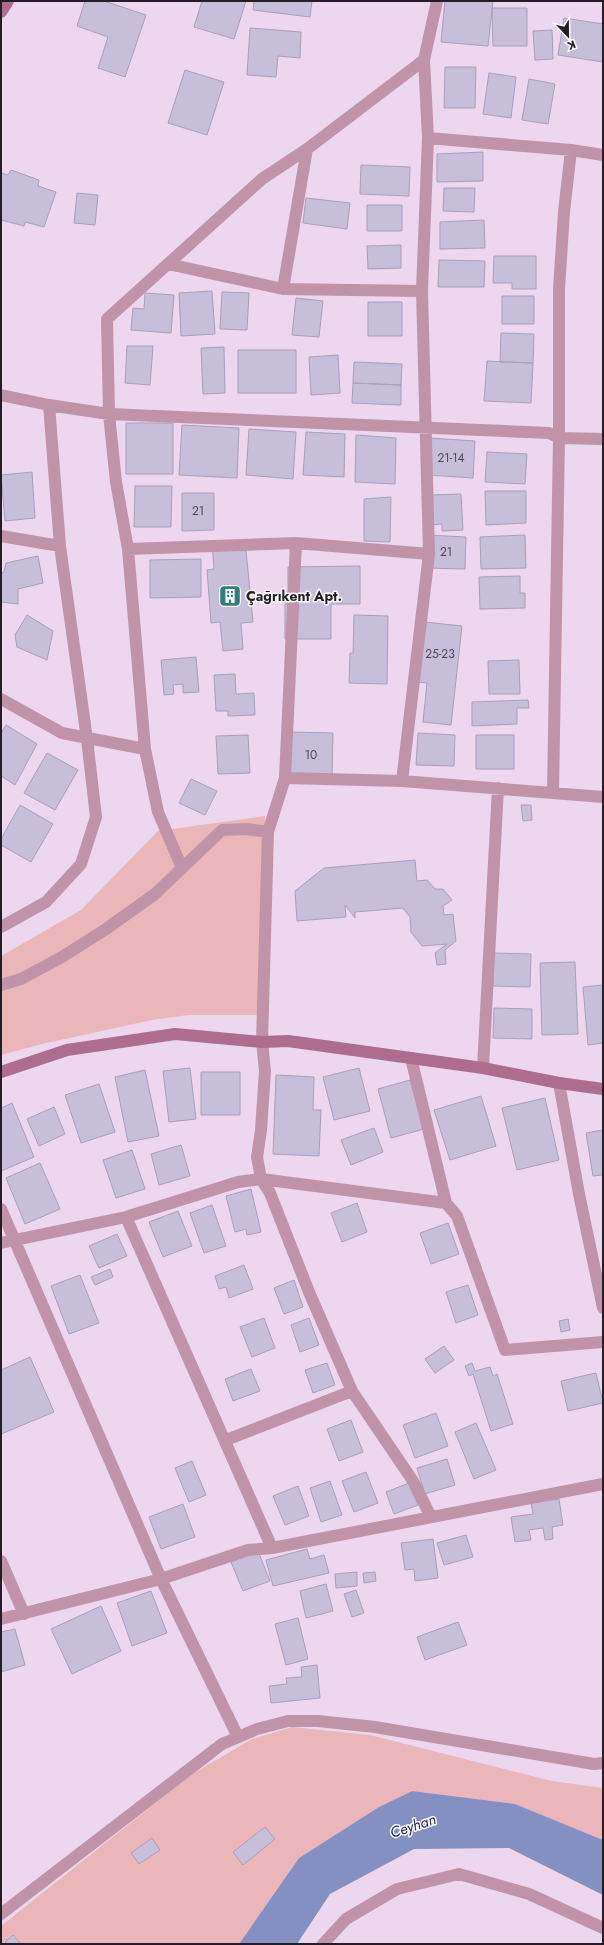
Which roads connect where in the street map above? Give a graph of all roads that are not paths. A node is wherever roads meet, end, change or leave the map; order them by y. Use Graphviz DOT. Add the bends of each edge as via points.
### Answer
graph roads {
  1 [pos="8,1"];
  2 [pos="437,1"];
  3 [pos="1,12"];
  4 [pos="424,60"];
  5 [pos="428,138"];
  6 [pos="307,149"];
  7 [pos="571,150"];
  8 [pos="603,155"];
  9 [pos="168,264"];
  10 [pos="283,289"];
  11 [pos="422,291"];
  12 [pos="1,395"];
  13 [pos="49,405"];
  14 [pos="109,414"];
  15 [pos="426,428"];
  16 [pos="559,438"];
  17 [pos="603,440"];
  18 [pos="1,536"];
  19 [pos="296,543"];
  20 [pos="60,546"];
  21 [pos="128,549"];
  22 [pos="429,554"];
  23 [pos="1,699"];
  24 [pos="87,739"];
  25 [pos="145,749"];
  26 [pos="285,778"];
  27 [pos="402,781"];
  28 [pos="498,788"];
  29 [pos="553,792"];
  30 [pos="603,797"];
  31 [pos="268,832"];
  32 [pos="182,868"];
  33 [pos="1,927"];
  34 [pos="1,985"];
  35 [pos="262,1042"];
  36 [pos="410,1058"];
  37 [pos="483,1068"];
  38 [pos="1,1072"];
  39 [pos="559,1083"];
  40 [pos="603,1089"];
  41 [pos="261,1179"];
  42 [pos="446,1203"];
  43 [pos="1,1209"];
  44 [pos="126,1217"];
  45 [pos="13,1239"];
  46 [pos="1,1243"];
  47 [pos="603,1308"];
  48 [pos="603,1342"];
  49 [pos="352,1391"];
  50 [pos="226,1440"];
  51 [pos="603,1484"];
  52 [pos="431,1517"];
  53 [pos="272,1548"];
  54 [pos="1,1561"];
  55 [pos="161,1578"];
  56 [pos="24,1614"];
  57 [pos="1,1619"];
  58 [pos="238,1737"];
  59 [pos="603,1763"];
  60 [pos="1,1914"];
  61 [pos="603,1928"];
  62 [pos="323,1944"];
  1 -- 3 [label="main road"];
  2 -- 4 [label="street"];
  4 -- 5 [label="street"];
  4 -- 6 [label="street"];
  5 -- 7 [label="street"];
  5 -- 11 [label="street"];
  6 -- 9 [label="street" via="262,179"];
  6 -- 10 [label="street"];
  7 -- 8 [label="street"];
  7 -- 16 [label="street" via="559,289"];
  9 -- 10 [label="street"];
  9 -- 14 [label="street" via="107,319"];
  10 -- 11 [label="street"];
  11 -- 15 [label="street"];
  12 -- 13 [label="street"];
  13 -- 14 [label="street"];
  13 -- 20 [label="street"];
  14 -- 15 [label="street"];
  14 -- 21 [label="street" via="116,482"];
  15 -- 16 [label="street" via="548,433"];
  15 -- 22 [label="street"];
  16 -- 17 [label="street"];
  16 -- 29 [label="street"];
  18 -- 20 [label="street"];
  19 -- 21 [label="street"];
  19 -- 22 [label="street"];
  19 -- 26 [label="street"];
  20 -- 24 [label="street"];
  21 -- 25 [label="street"];
  22 -- 27 [label="street"];
  23 -- 24 [label="street" via="62,733"];
  24 -- 25 [label="street"];
  24 -- 33 [label="street" via="96,817 81,864 46,902"];
  25 -- 32 [label="street" via="158,812"];
  26 -- 27 [label="street"];
  26 -- 31 [label="street"];
  27 -- 28 [label="street"];
  28 -- 29 [label="street"];
  28 -- 37 [label="street"];
  29 -- 30 [label="street"];
  31 -- 32 [label="street" via="222,830"];
  31 -- 35 [label="street"];
  32 -- 34 [label="street" via="154,894 81,945 21,979"];
  35 -- 36 [label="main road" via="288,1041"];
  35 -- 38 [label="main road" via="175,1034 67,1050"];
  35 -- 41 [label="street" via="265,1072 257,1157"];
  36 -- 37 [label="main road"];
  36 -- 42 [label="street"];
  37 -- 39 [label="main road"];
  39 -- 40 [label="main road"];
  39 -- 47 [label="street"];
  41 -- 42 [label="street"];
  41 -- 44 [label="street" via="238,1182"];
  41 -- 49 [label="street" via="270,1194"];
  42 -- 48 [label="street" via="457,1216 505,1350"];
  43 -- 45 [label="street"];
  44 -- 45 [label="street"];
  44 -- 50 [label="street"];
  45 -- 46 [label="street"];
  45 -- 55 [label="street"];
  49 -- 50 [label="street"];
  49 -- 52 [label="street" via="409,1475"];
  50 -- 53 [label="street"];
  51 -- 52 [label="street"];
  52 -- 53 [label="street"];
  53 -- 55 [label="street" via="237,1553"];
  54 -- 56 [label="street"];
  55 -- 56 [label="street"];
  55 -- 58 [label="street"];
  56 -- 57 [label="street"];
  58 -- 59 [label="street" via="256,1729 288,1721 318,1722 375,1727 594,1764"];
  58 -- 60 [label="street" via="222,1744"];
  61 -- 62 [label="street" via="529,1894 458,1874 397,1889 346,1920"];
}
